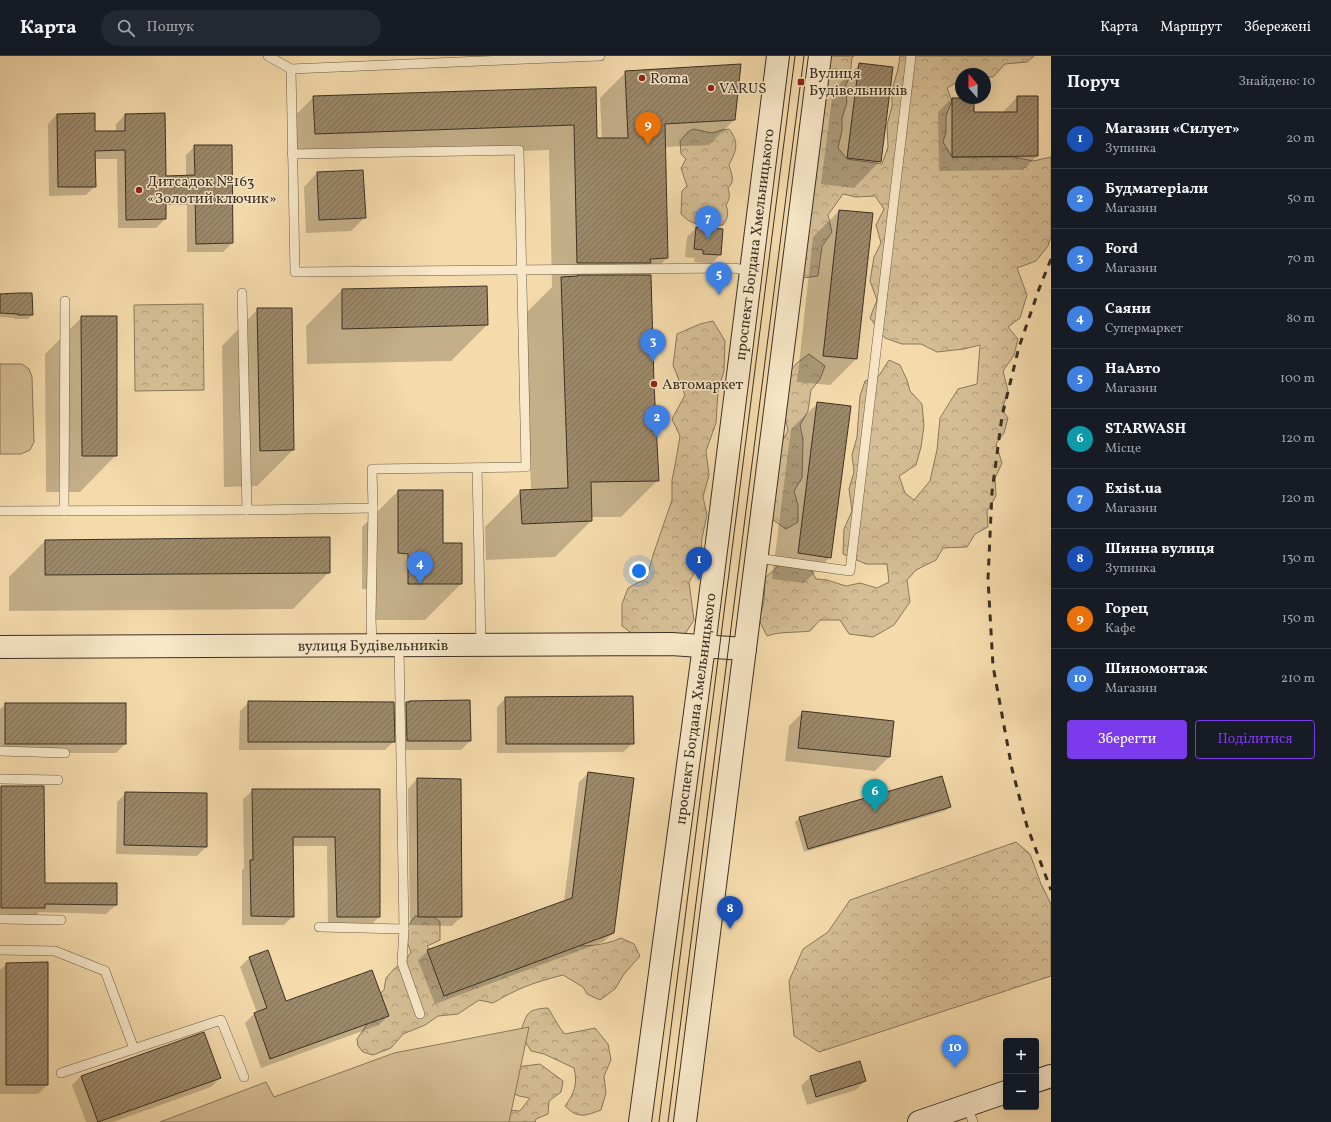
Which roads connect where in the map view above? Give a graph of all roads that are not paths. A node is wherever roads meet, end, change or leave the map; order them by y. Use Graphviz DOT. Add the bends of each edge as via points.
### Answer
graph roads {
  1 [pos="268,56"];
  2 [pos="600,56"];
  3 [pos="778,56"];
  4 [pos="820,56"];
  5 [pos="910,56"];
  6 [pos="290,69"];
  7 [pos="292,154"];
  8 [pos="522,270"];
  9 [pos="752,270"];
  10 [pos="242,293"];
  11 [pos="65,301"];
  12 [pos="478,468"];
  13 [pos="373,508"];
  14 [pos="247,510"];
  15 [pos="0,511"];
  16 [pos="64,511"];
  17 [pos="756,558"];
  18 [pos="372,646"];
  19 [pos="399,646"];
  20 [pos="481,646"];
  21 [pos="704,646"];
  22 [pos="0,647"];
  23 [pos="745,649"];
  24 [pos="0,751"];
  25 [pos="65,753"];
  26 [pos="0,779"];
  27 [pos="58,780"];
  28 [pos="0,919"];
  29 [pos="61,920"];
  30 [pos="319,927"];
  31 [pos="404,929"];
  32 [pos="0,950"];
  33 [pos="420,1014"];
  34 [pos="134,1049"];
  35 [pos="61,1073"];
  36 [pos="1051,1076"];
  37 [pos="244,1077"];
  38 [pos="1039,1080"];
  39 [pos="1003,1094"];
  40 [pos="970,1114"];
  41 [pos="640,1122"];
  42 [pos="685,1122"];
  43 [pos="919,1122"];
  1 -- 6 [label="lane"];
  2 -- 6 [label="lane"];
  3 -- 9 [label="main road, проспект Богдана Хмельницького"];
  4 -- 17 [label="main road"];
  5 -- 17 [label="lane" via="850,571"];
  6 -- 7 [label="lane"];
  7 -- 8 [label="lane" via="295,272"];
  7 -- 8 [label="lane" via="519,150"];
  8 -- 9 [label="lane"];
  8 -- 12 [label="lane" via="526,467"];
  9 -- 21 [label="main road, проспект Богдана Хмельницького"];
  10 -- 14 [label="lane"];
  11 -- 16 [label="lane"];
  12 -- 13 [label="lane" via="372,468"];
  12 -- 20 [label="lane"];
  13 -- 14 [label="lane"];
  13 -- 18 [label="lane"];
  14 -- 16 [label="lane"];
  15 -- 16 [label="lane"];
  17 -- 23 [label="main road"];
  18 -- 19 [label="main road, вулиця Будівельників"];
  18 -- 22 [label="main road, вулиця Будівельників"];
  19 -- 20 [label="main road, вулиця Будівельників"];
  19 -- 31 [label="lane"];
  20 -- 21 [label="main road, вулиця Будівельників"];
  21 -- 23 [label="main road, вулиця Будівельників"];
  21 -- 41 [label="main road, проспект Богдана Хмельницького"];
  23 -- 42 [label="main road"];
  24 -- 25 [label="lane"];
  26 -- 27 [label="lane"];
  28 -- 29 [label="lane"];
  30 -- 31 [label="lane"];
  31 -- 33 [label="lane" via="402,963"];
  32 -- 34 [label="lane" via="55,951 105,971"];
  34 -- 35 [label="lane"];
  34 -- 37 [label="lane" via="221,1020"];
  36 -- 38 [label="main road"];
  39 -- 40 [label="main road"];
  40 -- 43 [label="main road"];
}
